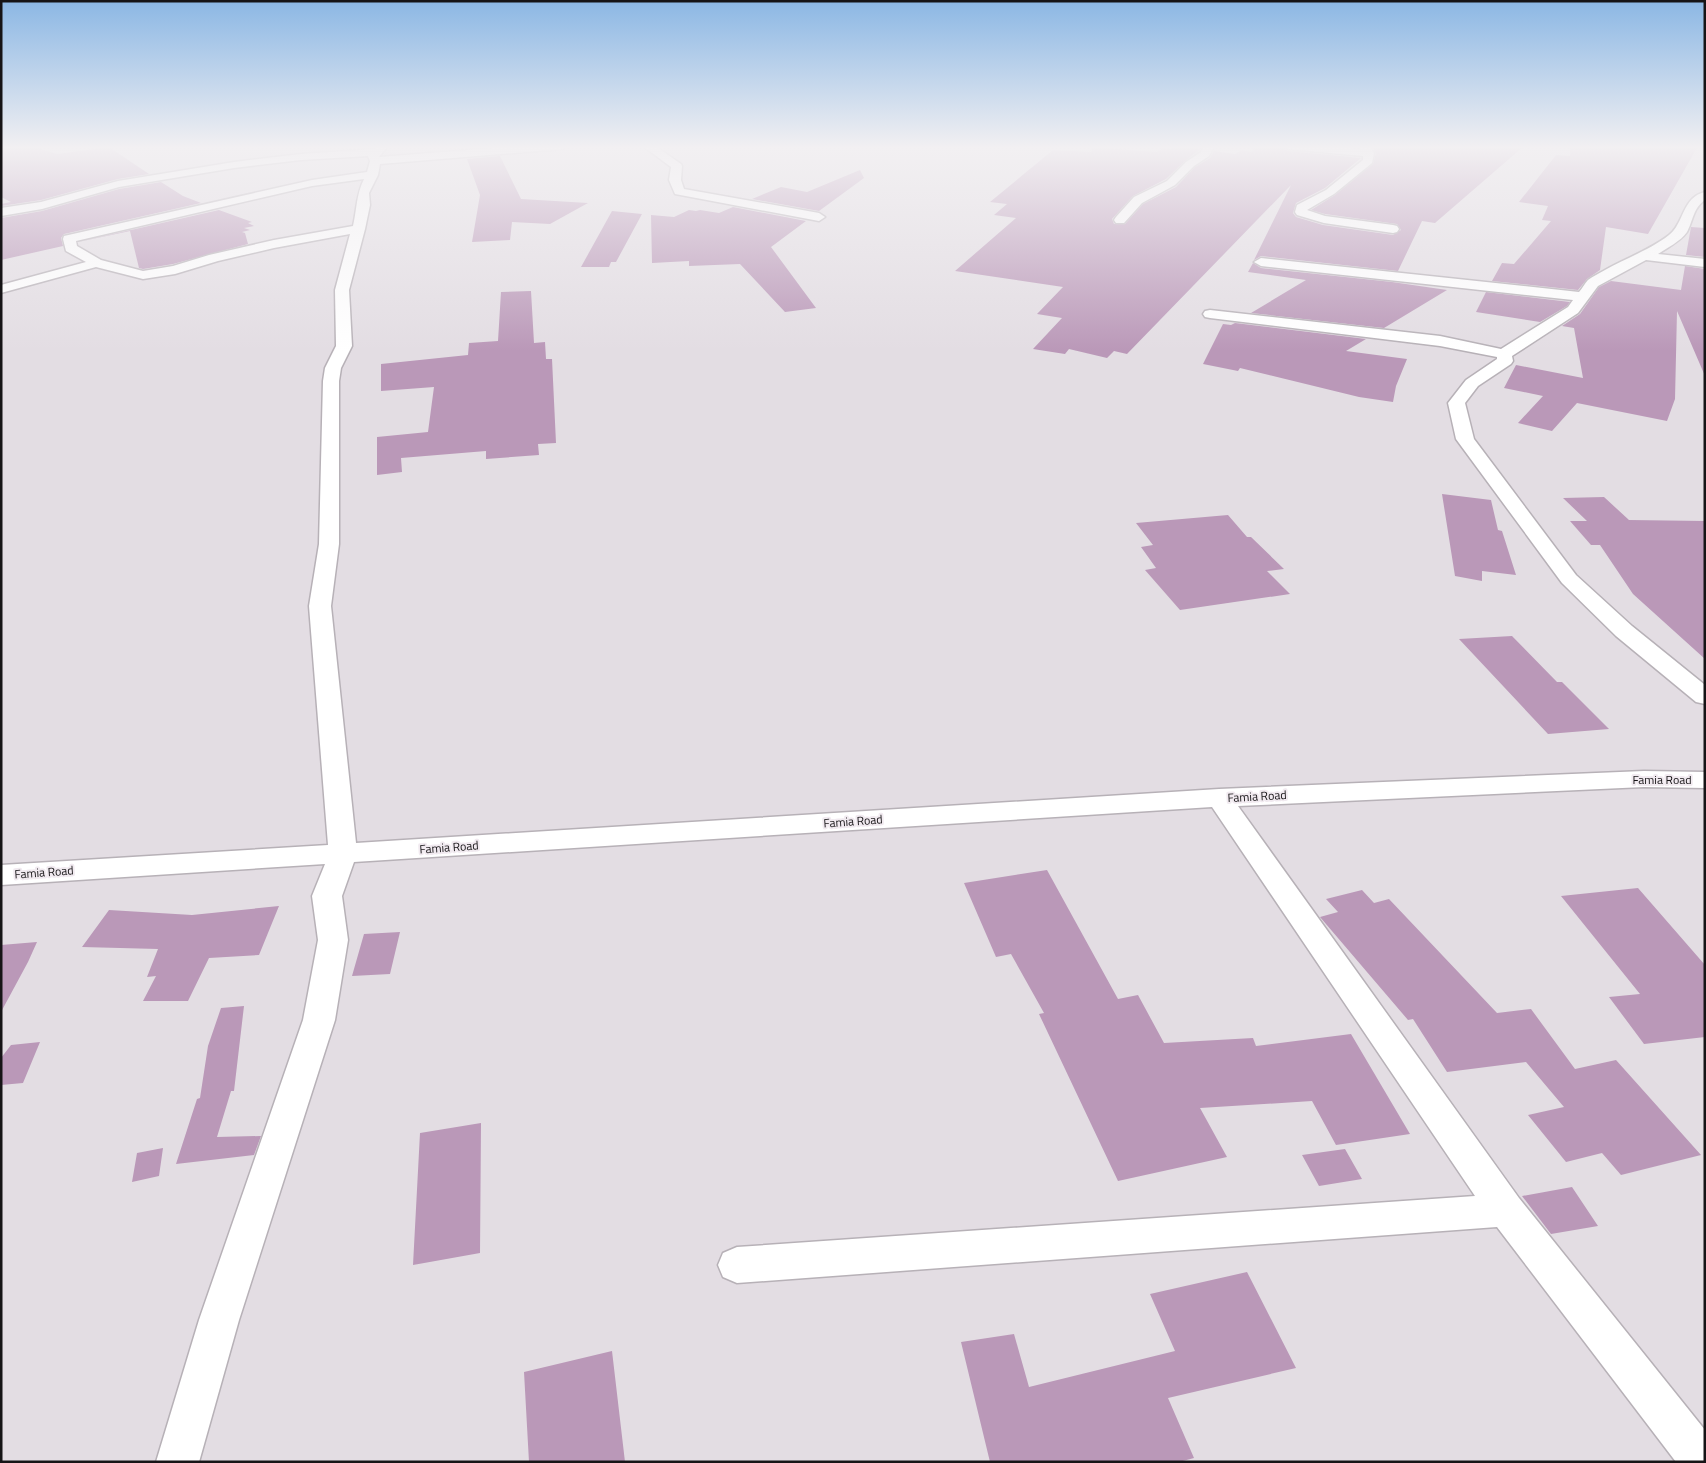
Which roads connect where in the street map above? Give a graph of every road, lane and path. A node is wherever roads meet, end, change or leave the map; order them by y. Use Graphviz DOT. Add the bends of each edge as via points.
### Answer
graph roads {
  1 [pos="168,214"];
  2 [pos="362,214"];
  3 [pos="805,214"];
  4 [pos="1125,214"];
  5 [pos="1309,214"];
  6 [pos="1687,214"];
  7 [pos="820,217"];
  8 [pos="1120,220"];
  9 [pos="359,229"];
  10 [pos="1393,229"];
  11 [pos="1645,256"];
  12 [pos="1261,262"];
  13 [pos="96,263"];
  14 [pos="1705,263"];
  15 [pos="1,289"];
  16 [pos="1582,297"];
  17 [pos="1210,314"];
  18 [pos="1504,354"];
  19 [pos="1705,698"];
  20 [pos="1705,780"];
  21 [pos="1219,798"];
  22 [pos="343,853"];
  23 [pos="1,874"];
  24 [pos="1506,1210"];
  25 [pos="737,1265"];
  26 [pos="177,1462"];
  27 [pos="1703,1462"];
  1 -- 13 [label="street" via="70,239 71,248"];
  2 -- 9 [label="street"];
  3 -- 7 [label="street"];
  4 -- 8 [label="street"];
  5 -- 10 [label="street"];
  6 -- 11 [label="street" via="1681,231"];
  9 -- 13 [label="street" via="274,244 175,270 143,275"];
  9 -- 22 [label="street" via="342,290 344,346 333,368 331,381 329,544 320,606"];
  11 -- 14 [label="street"];
  11 -- 16 [label="street" via="1594,283"];
  12 -- 16 [label="street"];
  13 -- 15 [label="street"];
  16 -- 18 [label="street" via="1573,310"];
  17 -- 18 [label="street" via="1440,341"];
  18 -- 19 [label="street" via="1505,361 1472,383 1456,403 1465,439 1569,579 1624,631"];
  20 -- 21 [label="street, Famia Road" via="1644,778"];
  21 -- 22 [label="street, Famia Road"];
  21 -- 24 [label="street"];
  22 -- 23 [label="street, Famia Road"];
  22 -- 26 [label="street" via="327,896 333,940 319,1020 219,1320"];
  24 -- 25 [label="street"];
  24 -- 27 [label="street"];
}
